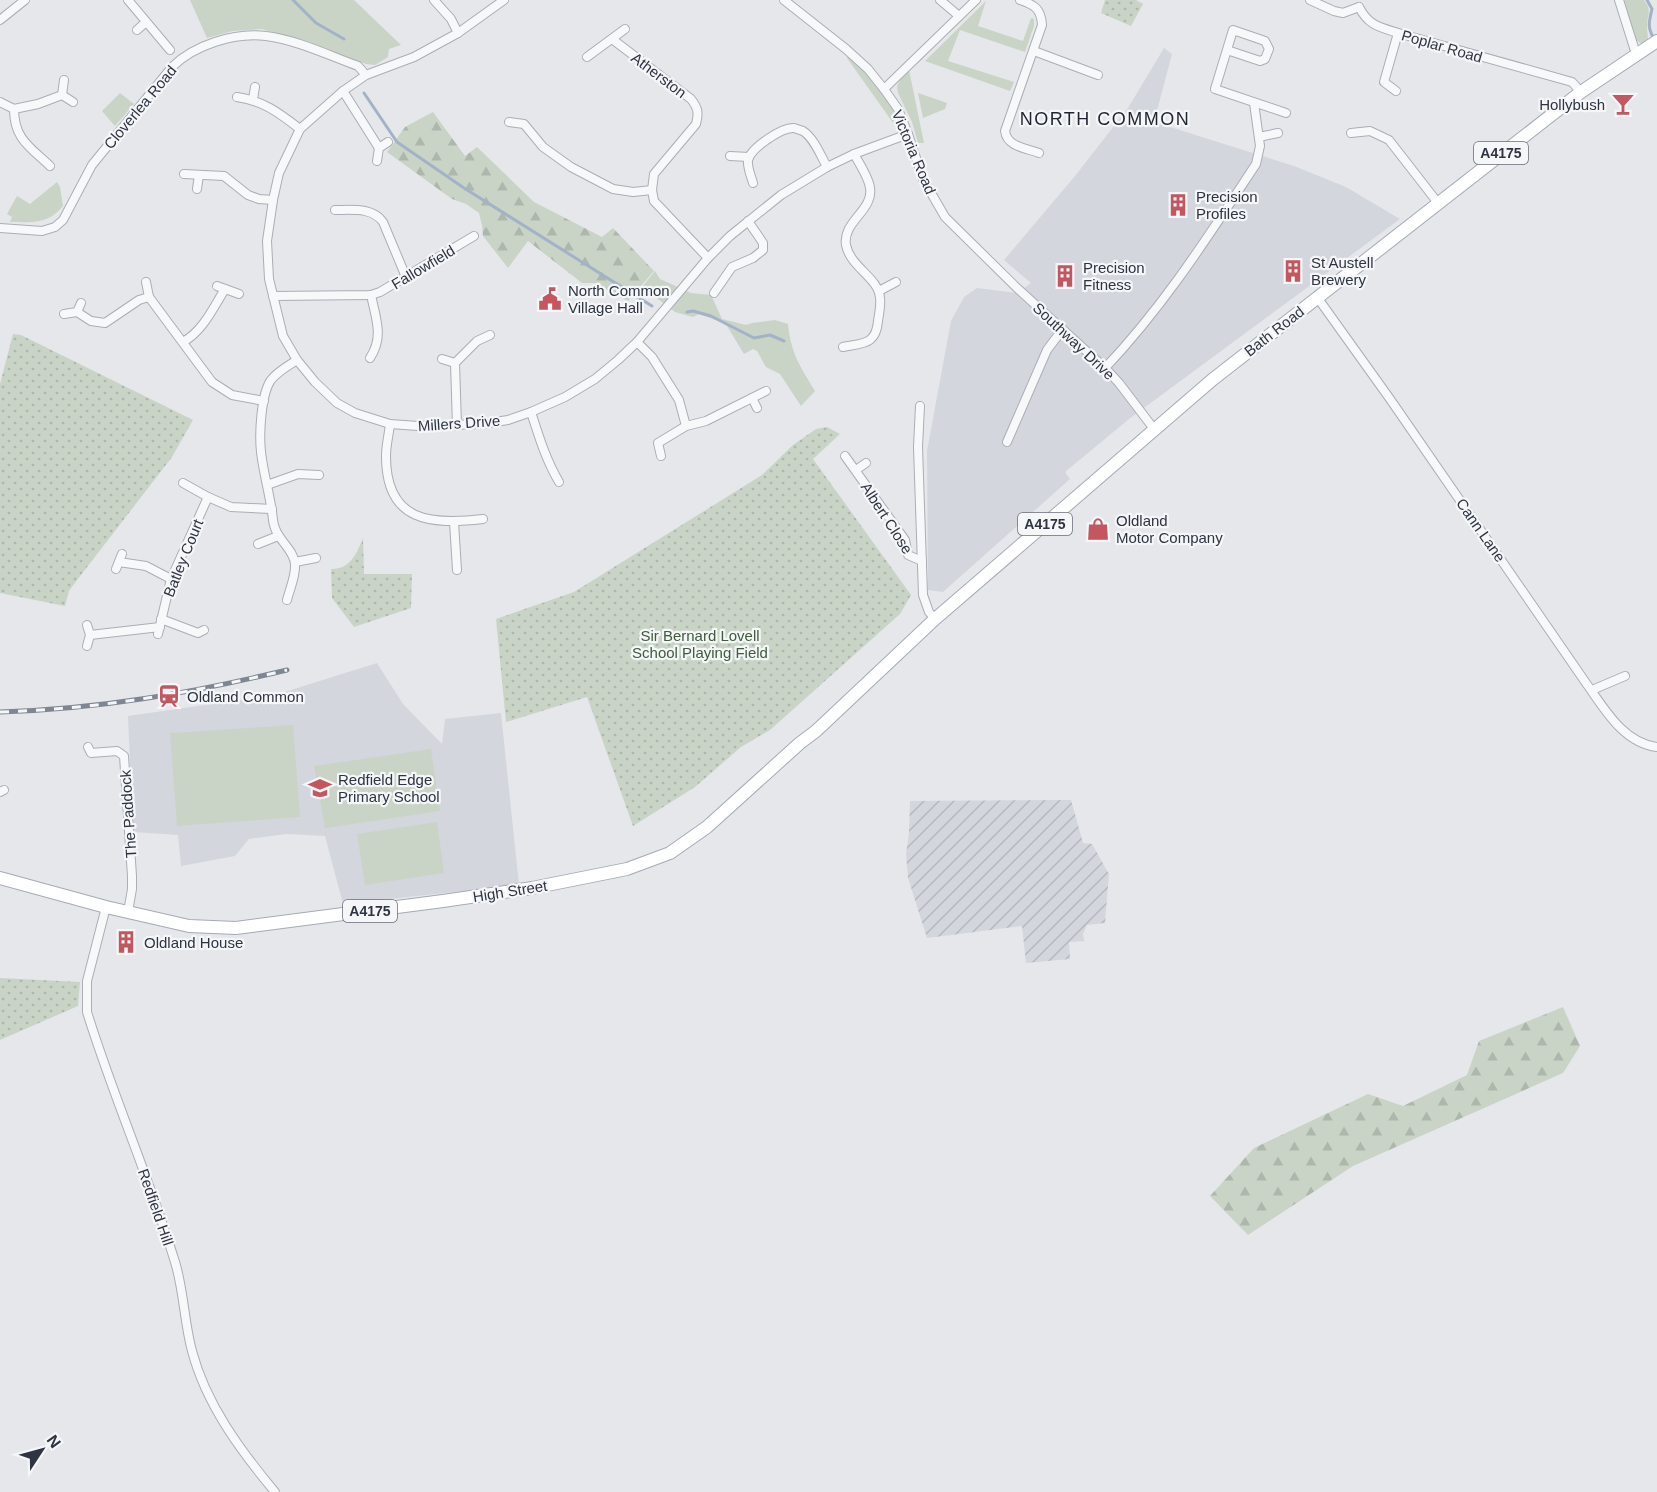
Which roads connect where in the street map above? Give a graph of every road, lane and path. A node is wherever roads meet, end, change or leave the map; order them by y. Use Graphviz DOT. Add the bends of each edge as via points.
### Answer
graph roads {
  1 [pos="25,0"];
  2 [pos="128,0"];
  3 [pos="434,0"];
  4 [pos="504,0"];
  5 [pos="784,0"];
  6 [pos="940,0"];
  7 [pos="976,0"];
  8 [pos="1020,0"];
  9 [pos="1310,0"];
  10 [pos="1619,0"];
  11 [pos="1359,3"];
  12 [pos="959,16"];
  13 [pos="0,20"];
  14 [pos="146,22"];
  15 [pos="625,29"];
  16 [pos="137,30"];
  17 [pos="458,33"];
  18 [pos="1398,33"];
  19 [pos="612,39"];
  20 [pos="1647,47"];
  21 [pos="1227,50"];
  22 [pos="171,51"];
  23 [pos="1034,51"];
  24 [pos="587,57"];
  25 [pos="366,75"];
  26 [pos="1098,75"];
  27 [pos="64,80"];
  28 [pos="255,87"];
  29 [pos="884,89"];
  30 [pos="343,90"];
  31 [pos="1396,91"];
  32 [pos="1581,92"];
  33 [pos="62,95"];
  34 [pos="237,97"];
  35 [pos="253,99"];
  36 [pos="0,102"];
  37 [pos="73,102"];
  38 [pos="1254,103"];
  39 [pos="14,109"];
  40 [pos="1286,113"];
  41 [pos="509,122"];
  42 [pos="300,129"];
  43 [pos="1278,133"];
  44 [pos="1351,133"];
  45 [pos="909,134"];
  46 [pos="1259,137"];
  47 [pos="388,142"];
  48 [pos="379,148"];
  49 [pos="1039,153"];
  50 [pos="854,154"];
  51 [pos="730,156"];
  52 [pos="749,158"];
  53 [pos="377,161"];
  54 [pos="50,166"];
  55 [pos="827,167"];
  56 [pos="184,174"];
  57 [pos="199,175"];
  58 [pos="753,183"];
  59 [pos="196,189"];
  60 [pos="652,190"];
  61 [pos="273,200"];
  62 [pos="355,200"];
  63 [pos="1438,202"];
  64 [pos="335,210"];
  65 [pos="354,210"];
  66 [pos="748,221"];
  67 [pos="0,228"];
  68 [pos="474,236"];
  69 [pos="451,250"];
  70 [pos="708,258"];
  71 [pos="456,259"];
  72 [pos="987,260"];
  73 [pos="406,277"];
  74 [pos="146,282"];
  75 [pos="896,282"];
  76 [pos="879,291"];
  77 [pos="714,293"];
  78 [pos="239,294"];
  79 [pos="370,295"];
  80 [pos="273,296"];
  81 [pos="149,297"];
  82 [pos="1317,297"];
  83 [pos="81,303"];
  84 [pos="77,312"];
  85 [pos="64,314"];
  86 [pos="1062,330"];
  87 [pos="490,335"];
  88 [pos="183,342"];
  89 [pos="637,342"];
  90 [pos="843,347"];
  91 [pos="370,358"];
  92 [pos="442,359"];
  93 [pos="297,360"];
  94 [pos="455,363"];
  95 [pos="1106,369"];
  96 [pos="766,391"];
  97 [pos="752,398"];
  98 [pos="264,401"];
  99 [pos="920,406"];
  100 [pos="757,408"];
  101 [pos="531,412"];
  102 [pos="390,424"];
  103 [pos="457,426"];
  104 [pos="686,426"];
  105 [pos="1154,429"];
  106 [pos="700,430"];
  107 [pos="1007,442"];
  108 [pos="661,456"];
  109 [pos="845,456"];
  110 [pos="866,463"];
  111 [pos="855,470"];
  112 [pos="319,475"];
  113 [pos="559,482"];
  114 [pos="183,483"];
  115 [pos="267,485"];
  116 [pos="208,497"];
  117 [pos="272,509"];
  118 [pos="483,519"];
  119 [pos="454,522"];
  120 [pos="278,537"];
  121 [pos="258,544"];
  122 [pos="316,558"];
  123 [pos="922,561"];
  124 [pos="119,562"];
  125 [pos="295,562"];
  126 [pos="457,570"];
  127 [pos="171,579"];
  128 [pos="287,600"];
  129 [pos="935,619"];
  130 [pos="87,625"];
  131 [pos="160,627"];
  132 [pos="204,630"];
  133 [pos="90,635"];
  134 [pos="87,646"];
  135 [pos="1625,676"];
  136 [pos="1592,690"];
  137 [pos="88,747"];
  138 [pos="1657,747"];
  139 [pos="0,878"];
  140 [pos="106,907"];
  141 [pos="128,912"];
  142 [pos="274,1492"];
  1 -- 13 [label="street"];
  2 -- 14 [label="street"];
  3 -- 17 [label="street"];
  4 -- 17 [label="street"];
  5 -- 29 [label="street, Victoria Road" via="846,49"];
  6 -- 12 [label="street"];
  7 -- 12 [label="street"];
  8 -- 23 [label="street" via="1037,8 1042,16"];
  9 -- 11 [label="street, Poplar Road" via="1344,13"];
  10 -- 20 [label="street"];
  11 -- 18 [label="street, Poplar Road" via="1365,18"];
  12 -- 29 [label="street"];
  14 -- 16 [label="street"];
  14 -- 22 [label="street"];
  15 -- 19 [label="street"];
  17 -- 25 [label="street" via="414,57"];
  18 -- 31 [label="street" via="1384,82"];
  18 -- 32 [label="street, Poplar Road" via="1572,82"];
  19 -- 24 [label="street"];
  19 -- 60 [label="street, Atherston" via="691,99 699,113 696,123 654,174"];
  20 -- 32 [label="main road, Bath Road / A4175"];
  21 -- 21 [label="street" via="1233,30 1265,40 1269,49 1260,61"];
  21 -- 38 [label="street" via="1215,89"];
  23 -- 26 [label="street"];
  23 -- 49 [label="street" via="1005,131 1011,144"];
  25 -- 30 [label="street, Millers Drive"];
  25 -- 67 [label="street, Cloverlea Road" via="358,66 263,35 208,44 172,67 92,165 63,220 42,231"];
  27 -- 33 [label="street"];
  28 -- 35 [label="street"];
  29 -- 45 [label="street, Victoria Road"];
  30 -- 42 [label="street, Millers Drive"];
  30 -- 48 [label="street"];
  32 -- 63 [label="main road, Bath Road / A4175"];
  33 -- 37 [label="street"];
  33 -- 39 [label="street"];
  34 -- 35 [label="street"];
  35 -- 42 [label="street"];
  36 -- 39 [label="street"];
  38 -- 40 [label="street"];
  38 -- 46 [label="street"];
  39 -- 54 [label="street" via="19,135"];
  41 -- 60 [label="street" via="524,124 543,147 613,189"];
  42 -- 61 [label="street, Millers Drive" via="279,173"];
  43 -- 46 [label="street"];
  44 -- 63 [label="street" via="1370,131 1389,140"];
  45 -- 50 [label="street, Millers Drive"];
  45 -- 72 [label="street, Victoria Road" via="928,190 945,217"];
  46 -- 95 [label="street" via="1256,164 1203,245"];
  47 -- 48 [label="street"];
  48 -- 53 [label="street"];
  50 -- 55 [label="street, Millers Drive"];
  50 -- 76 [label="street" via="870,187 870,196 850,226 846,244 857,265"];
  51 -- 52 [label="street"];
  52 -- 55 [label="street" via="766,141 793,128 809,137"];
  52 -- 58 [label="street"];
  55 -- 66 [label="street, Millers Drive"];
  56 -- 57 [label="street"];
  57 -- 59 [label="street"];
  57 -- 61 [label="street" via="224,176 248,195"];
  60 -- 70 [label="street" via="654,201"];
  61 -- 80 [label="street, Millers Drive" via="267,241"];
  62 -- 65 [label="street"];
  63 -- 82 [label="main road, Bath Road / A4175"];
  64 -- 65 [label="street"];
  65 -- 73 [label="street" via="378,215"];
  66 -- 70 [label="street, Millers Drive"];
  66 -- 77 [label="street" via="763,243 763,250 732,267"];
  68 -- 69 [label="street, Fallowfield"];
  69 -- 71 [label="street"];
  69 -- 73 [label="street, Fallowfield"];
  70 -- 89 [label="street, Millers Drive"];
  72 -- 86 [label="street, Southway Drive"];
  73 -- 79 [label="street, Fallowfield"];
  74 -- 81 [label="street"];
  75 -- 76 [label="street"];
  76 -- 90 [label="street" via="878,329 874,338"];
  78 -- 88 [label="street" via="221,287 201,328"];
  79 -- 80 [label="street, Fallowfield"];
  79 -- 91 [label="street" via="379,334 377,348"];
  80 -- 93 [label="street, Millers Drive" via="283,336"];
  81 -- 84 [label="street" via="105,323"];
  81 -- 88 [label="street"];
  82 -- 105 [label="main road, Bath Road / A4175"];
  82 -- 136 [label="street, Cann Lane"];
  83 -- 84 [label="street"];
  84 -- 85 [label="street"];
  86 -- 95 [label="street, Southway Drive"];
  86 -- 107 [label="street" via="1047,350"];
  87 -- 94 [label="street" via="475,338"];
  88 -- 98 [label="street" via="212,382 232,395"];
  89 -- 101 [label="street, Millers Drive" via="595,379"];
  89 -- 104 [label="street" via="652,357 675,393"];
  92 -- 94 [label="street"];
  93 -- 98 [label="street" via="271,380"];
  93 -- 102 [label="street, Millers Drive" via="337,403"];
  94 -- 103 [label="street"];
  95 -- 105 [label="street, Southway Drive"];
  96 -- 97 [label="street"];
  97 -- 100 [label="street"];
  97 -- 104 [label="street" via="706,421"];
  98 -- 115 [label="street" via="260,450"];
  99 -- 123 [label="street"];
  101 -- 103 [label="street, Millers Drive" via="508,420"];
  101 -- 113 [label="street" via="543,452"];
  102 -- 103 [label="street, Millers Drive"];
  102 -- 119 [label="street" via="386,454 392,492 414,515"];
  104 -- 106 [label="street"];
  104 -- 108 [label="street" via="655,441"];
  105 -- 129 [label="main road, Bath Road / A4175"];
  109 -- 111 [label="street, Albert Close"];
  110 -- 111 [label="street, Albert Close"];
  111 -- 123 [label="street, Albert Close" via="905,540 908,555"];
  112 -- 115 [label="street" via="298,474"];
  114 -- 116 [label="street"];
  115 -- 117 [label="street"];
  116 -- 117 [label="street" via="231,507"];
  116 -- 127 [label="street, Batley Court"];
  117 -- 120 [label="street"];
  118 -- 119 [label="street"];
  119 -- 126 [label="street"];
  120 -- 121 [label="street"];
  120 -- 125 [label="street"];
  122 -- 125 [label="street"];
  123 -- 129 [label="street" via="923,595"];
  124 -- 127 [label="street" via="146,566"];
  125 -- 128 [label="street"];
  127 -- 131 [label="street, Batley Court"];
  129 -- 141 [label="main road, High Street / A4175" via="707,827 647,863 524,889 236,928 189,926"];
  130 -- 133 [label="street"];
  131 -- 132 [label="street" via="173,623 198,633"];
  131 -- 133 [label="street"];
  133 -- 134 [label="street"];
  135 -- 136 [label="street"];
  136 -- 138 [label="street, Cann Lane" via="1630,737"];
  137 -- 141 [label="street, The Paddock" via="92,753 117,751 124,756 132,876"];
  139 -- 140 [label="main road, High Street / A4175"];
  140 -- 141 [label="main road, High Street / A4175"];
  140 -- 142 [label="street, Redfield Hill" via="87,981 87,1012 176,1264 192,1351 206,1390 239,1446"];
}
